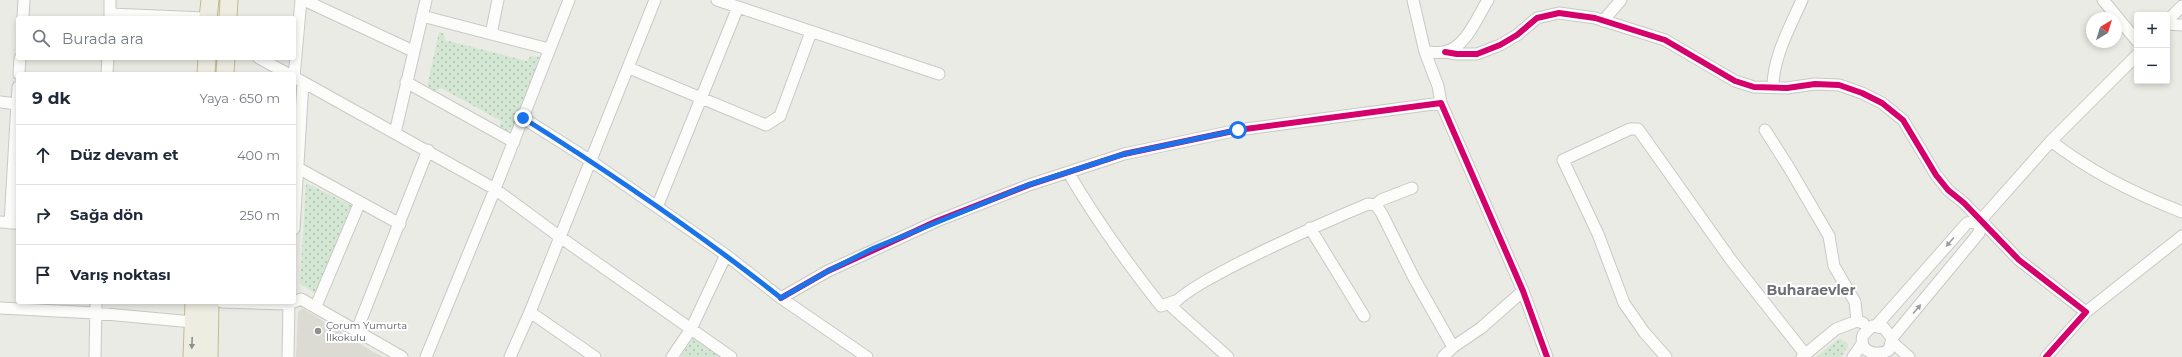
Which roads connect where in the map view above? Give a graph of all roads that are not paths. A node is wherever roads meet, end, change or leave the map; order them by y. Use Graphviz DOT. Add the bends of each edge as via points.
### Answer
graph roads {
  1 [pos="24,0"];
  2 [pos="110,0"];
  3 [pos="210,0"];
  4 [pos="229,0"];
  5 [pos="300,0"];
  6 [pos="304,0"];
  7 [pos="426,0"];
  8 [pos="498,0"];
  9 [pos="569,0"];
  10 [pos="655,0"];
  11 [pos="718,0"];
  12 [pos="1413,0"];
  13 [pos="1488,0"];
  14 [pos="1621,0"];
  15 [pos="1802,0"];
  16 [pos="2102,0"];
  17 [pos="2182,6"];
  18 [pos="738,7"];
  19 [pos="23,16"];
  20 [pos="110,16"];
  21 [pos="208,16"];
  22 [pos="228,16"];
  23 [pos="422,16"];
  24 [pos="2170,20"];
  25 [pos="1604,21"];
  26 [pos="2170,23"];
  27 [pos="2182,25"];
  28 [pos="811,32"];
  29 [pos="491,34"];
  30 [pos="2134,37"];
  31 [pos="550,49"];
  32 [pos="413,51"];
  33 [pos="1425,52"];
  34 [pos="1445,52"];
  35 [pos="2134,58"];
  36 [pos="20,60"];
  37 [pos="108,60"];
  38 [pos="207,60"];
  39 [pos="226,60"];
  40 [pos="263,60"];
  41 [pos="629,68"];
  42 [pos="19,72"];
  43 [pos="107,72"];
  44 [pos="206,72"];
  45 [pos="225,72"];
  46 [pos="284,72"];
  47 [pos="939,74"];
  48 [pos="297,79"];
  49 [pos="406,82"];
  50 [pos="1773,87"];
  51 [pos="701,98"];
  52 [pos="0,102"];
  53 [pos="1441,103"];
  54 [pos="16,104"];
  55 [pos="523,118"];
  56 [pos="1764,130"];
  57 [pos="395,133"];
  58 [pos="2051,141"];
  59 [pos="16,142"];
  60 [pos="514,142"];
  61 [pos="428,150"];
  62 [pos="591,161"];
  63 [pos="298,168"];
  64 [pos="1068,172"];
  65 [pos="1412,188"];
  66 [pos="495,189"];
  67 [pos="296,198"];
  68 [pos="360,202"];
  69 [pos="1376,205"];
  70 [pos="657,207"];
  71 [pos="2182,212"];
  72 [pos="1980,220"];
  73 [pos="9,223"];
  74 [pos="400,224"];
  75 [pos="1310,228"];
  76 [pos="2182,236"];
  77 [pos="560,237"];
  78 [pos="726,255"];
  79 [pos="1523,290"];
  80 [pos="781,298"];
  81 [pos="296,300"];
  82 [pos="1175,301"];
  83 [pos="194,304"];
  84 [pos="210,304"];
  85 [pos="291,304"];
  86 [pos="316,306"];
  87 [pos="0,308"];
  88 [pos="95,308"];
  89 [pos="530,312"];
  90 [pos="2086,312"];
  91 [pos="1364,316"];
  92 [pos="1857,321"];
  93 [pos="193,322"];
  94 [pos="1874,326"];
  95 [pos="691,329"];
  96 [pos="357,330"];
  97 [pos="1892,340"];
  98 [pos="1862,344"];
  99 [pos="1453,347"];
  100 [pos="1804,356"];
  101 [pos="1886,356"];
  102 [pos="95,357"];
  103 [pos="192,357"];
  104 [pos="209,357"];
  105 [pos="288,357"];
  106 [pos="402,357"];
  107 [pos="426,357"];
  108 [pos="510,357"];
  109 [pos="593,357"];
  110 [pos="672,357"];
  111 [pos="731,357"];
  112 [pos="867,357"];
  113 [pos="1228,357"];
  114 [pos="1443,357"];
  115 [pos="1547,357"];
  116 [pos="1666,357"];
  117 [pos="1853,357"];
  118 [pos="1909,357"];
  119 [pos="2046,357"];
  1 -- 19 [label="street"];
  2 -- 20 [label="street"];
  3 -- 21 [label="highway"];
  4 -- 22 [label="highway"];
  5 -- 48 [label="street"];
  6 -- 32 [label="street"];
  7 -- 23 [label="street"];
  8 -- 29 [label="street"];
  9 -- 31 [label="street"];
  10 -- 41 [label="street"];
  11 -- 18 [label="street"];
  12 -- 33 [label="street"];
  13 -- 34 [label="street" via="1470,32"];
  14 -- 25 [label="street"];
  15 -- 50 [label="street" via="1779,54 1773,75"];
  16 -- 30 [label="street"];
  17 -- 24 [label="street"];
  18 -- 28 [label="street"];
  18 -- 51 [label="street"];
  23 -- 29 [label="street"];
  23 -- 32 [label="street"];
  25 -- 34 [label="street" via="1559,13 1537,18 1517,35 1477,54"];
  25 -- 50 [label="street" via="1665,40 1735,81 1754,87"];
  26 -- 27 [label="street"];
  28 -- 47 [label="street"];
  28 -- 51 [label="street" via="780,116 766,125"];
  29 -- 31 [label="street"];
  31 -- 55 [label="street"];
  32 -- 49 [label="street"];
  33 -- 34 [label="street"];
  33 -- 53 [label="street" via="1438,86"];
  35 -- 58 [label="street"];
  36 -- 42 [label="street"];
  37 -- 43 [label="street"];
  38 -- 44 [label="highway"];
  39 -- 45 [label="highway"];
  40 -- 46 [label="street"];
  41 -- 51 [label="street"];
  41 -- 62 [label="street"];
  48 -- 57 [label="street"];
  48 -- 63 [label="street"];
  49 -- 57 [label="street"];
  49 -- 60 [label="street"];
  50 -- 72 [label="street" via="1839,85 1882,103 1903,120 1948,190"];
  51 -- 70 [label="street"];
  52 -- 54 [label="street"];
  53 -- 64 [label="street" via="1238,130 1124,154"];
  53 -- 79 [label="street"];
  55 -- 60 [label="street"];
  55 -- 62 [label="street"];
  56 -- 92 [label="street" via="1829,236 1834,266 1855,302"];
  57 -- 61 [label="street"];
  58 -- 71 [label="street" via="2112,180"];
  58 -- 72 [label="street"];
  59 -- 73 [label="street"];
  60 -- 66 [label="street"];
  61 -- 66 [label="street"];
  61 -- 74 [label="street"];
  62 -- 70 [label="street"];
  62 -- 77 [label="street"];
  63 -- 67 [label="street"];
  63 -- 68 [label="street"];
  64 -- 80 [label="street" via="1028,185 874,248"];
  64 -- 82 [label="street" via="1130,268 1161,306"];
  65 -- 69 [label="street" via="1380,200"];
  66 -- 77 [label="street"];
  66 -- 107 [label="street"];
  68 -- 74 [label="street"];
  68 -- 86 [label="street"];
  69 -- 75 [label="street" via="1368,204"];
  69 -- 99 [label="street"];
  70 -- 78 [label="street"];
  72 -- 90 [label="street" via="2019,260"];
  72 -- 94 [label="street, one-way" via="1967,222"];
  97 -- 72 [label="street, one-way" via="1979,233"];
  74 -- 96 [label="street"];
  75 -- 82 [label="street" via="1196,286"];
  75 -- 91 [label="street"];
  76 -- 90 [label="street"];
  77 -- 89 [label="street"];
  77 -- 95 [label="street"];
  78 -- 80 [label="street"];
  78 -- 95 [label="street"];
  79 -- 99 [label="street" via="1481,328"];
  79 -- 115 [label="street"];
  80 -- 112 [label="street"];
  81 -- 86 [label="street" via="300,299"];
  82 -- 113 [label="street" via="1172,307"];
  83 -- 93 [label="highway"];
  84 -- 104 [label="highway"];
  85 -- 105 [label="street"];
  86 -- 96 [label="street"];
  87 -- 88 [label="street"];
  88 -- 93 [label="street"];
  88 -- 102 [label="street"];
  89 -- 108 [label="street"];
  89 -- 109 [label="street"];
  90 -- 119 [label="street"];
  92 -- 94 [label="street"];
  92 -- 100 [label="street" via="1836,330"];
  93 -- 103 [label="highway, one-way"];
  94 -- 97 [label="street" via="1888,330"];
  94 -- 98 [label="street" via="1862,335"];
  95 -- 110 [label="street"];
  95 -- 111 [label="street"];
  96 -- 106 [label="street"];
  97 -- 101 [label="street"];
  97 -- 118 [label="street"];
  98 -- 101 [label="street" via="1870,355"];
  98 -- 117 [label="street"];
  99 -- 114 [label="street"];
  100 -- 116 [label="street" via="1731,260 1638,129 1630,129 1563,160 1598,234 1624,303 1644,332"];
}
